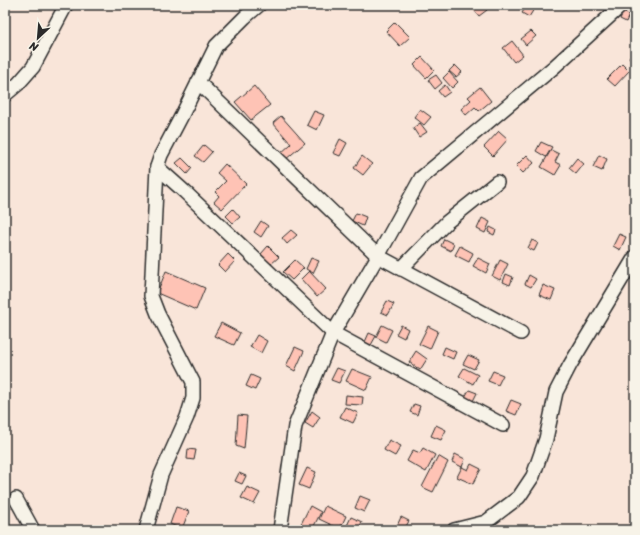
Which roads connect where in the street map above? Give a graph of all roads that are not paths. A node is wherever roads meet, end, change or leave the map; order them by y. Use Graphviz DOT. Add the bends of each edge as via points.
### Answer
graph roads {
  1 [pos="66,5"];
  2 [pos="259,5"];
  3 [pos="622,5"];
  4 [pos="198,82"];
  5 [pos="5,95"];
  6 [pos="157,167"];
  7 [pos="497,182"];
  8 [pos="378,256"];
  9 [pos="635,257"];
  10 [pos="401,269"];
  11 [pos="332,333"];
  12 [pos="521,333"];
  13 [pos="503,425"];
  14 [pos="16,499"];
  15 [pos="482,526"];
  16 [pos="33,530"];
  17 [pos="146,530"];
  18 [pos="280,530"];
  19 [pos="454,530"];
  1 -- 5 [label="street" via="33,67"];
  2 -- 4 [label="street" via="216,46"];
  3 -- 8 [label="street" via="554,67 421,178"];
  4 -- 6 [label="street"];
  4 -- 8 [label="street"];
  6 -- 11 [label="street"];
  6 -- 17 [label="street" via="151,296 193,382 193,398 161,474"];
  7 -- 10 [label="street" via="448,222"];
  8 -- 10 [label="street"];
  8 -- 11 [label="street"];
  9 -- 15 [label="street" via="556,392 546,439 533,476 519,497"];
  10 -- 12 [label="street"];
  11 -- 13 [label="street"];
  11 -- 18 [label="street" via="295,426"];
  14 -- 16 [label="street"];
  15 -- 19 [label="street"];
}
